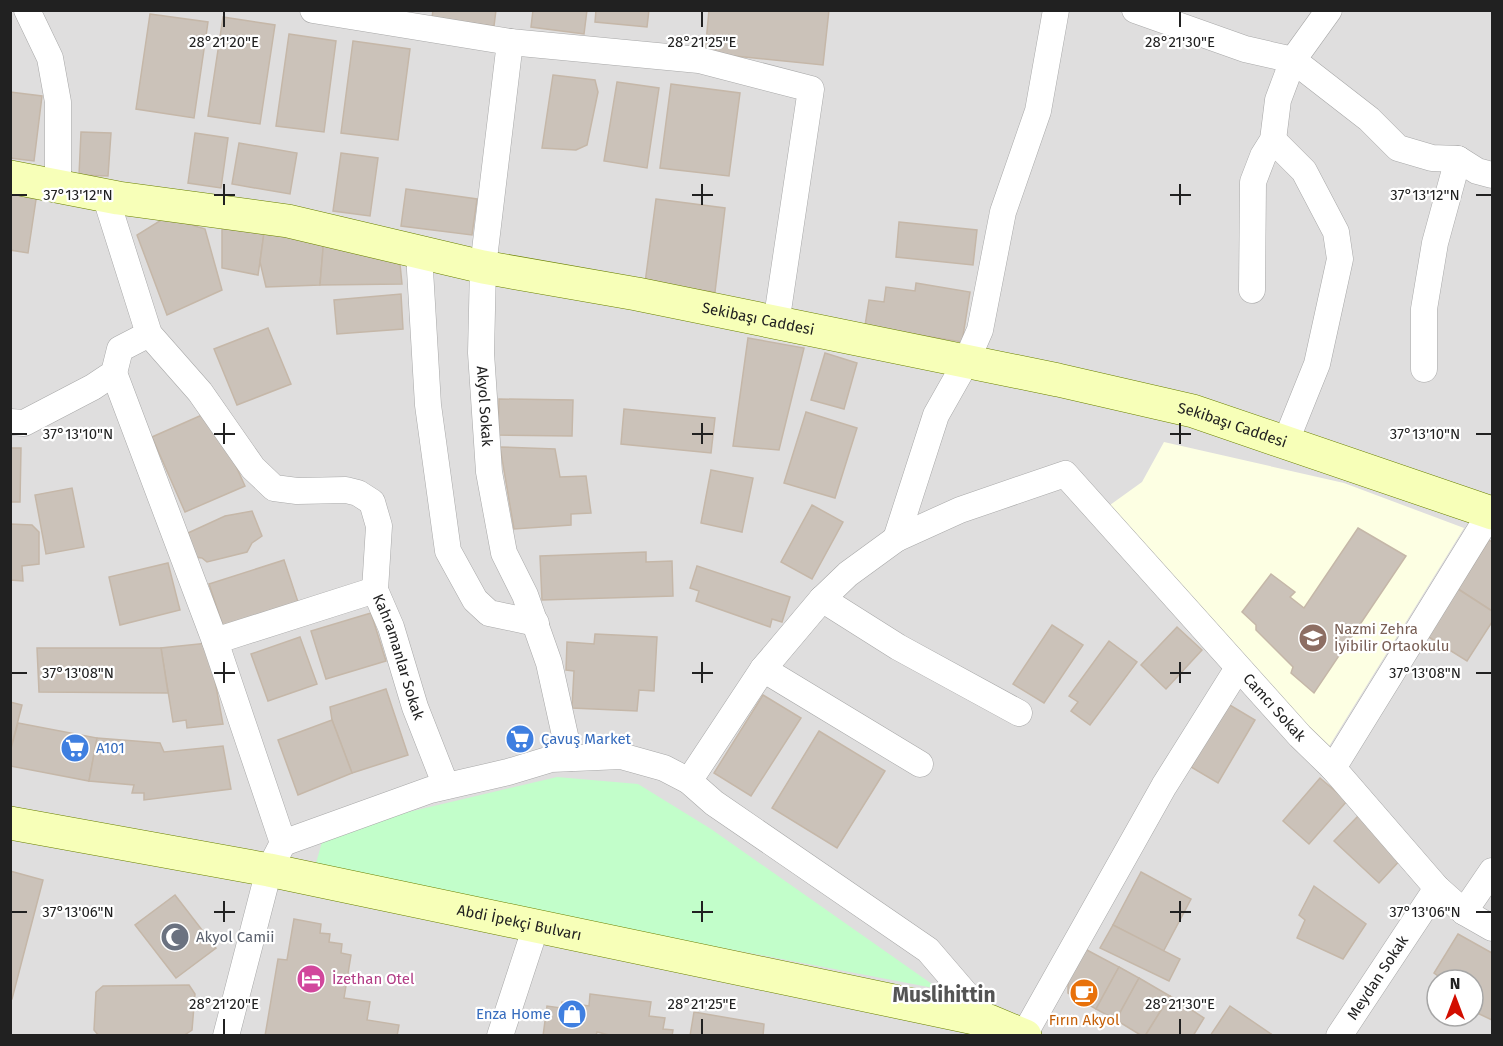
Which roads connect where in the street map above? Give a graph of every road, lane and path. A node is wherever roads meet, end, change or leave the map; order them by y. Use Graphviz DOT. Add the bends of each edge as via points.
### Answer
graph roads {
  1 [pos="27,10"];
  2 [pos="314,10"];
  3 [pos="1056,10"];
  4 [pos="1135,10"];
  5 [pos="1329,10"];
  6 [pos="510,42"];
  7 [pos="1293,60"];
  8 [pos="1273,140"];
  9 [pos="1458,159"];
  10 [pos="1492,175"];
  11 [pos="10,177"];
  12 [pos="58,185"];
  13 [pos="105,195"];
  14 [pos="418,253"];
  15 [pos="483,267"];
  16 [pos="1252,290"];
  17 [pos="776,324"];
  18 [pos="149,334"];
  19 [pos="966,362"];
  20 [pos="1424,369"];
  21 [pos="114,373"];
  22 [pos="10,422"];
  23 [pos="1286,441"];
  24 [pos="1492,512"];
  25 [pos="896,539"];
  26 [pos="375,590"];
  27 [pos="822,599"];
  28 [pos="536,623"];
  29 [pos="215,641"];
  30 [pos="1239,668"];
  31 [pos="764,669"];
  32 [pos="1018,713"];
  33 [pos="561,759"];
  34 [pos="920,764"];
  35 [pos="1333,768"];
  36 [pos="689,781"];
  37 [pos="454,784"];
  38 [pos="10,824"];
  39 [pos="276,857"];
  40 [pos="1492,871"];
  41 [pos="1437,888"];
  42 [pos="1464,912"];
  43 [pos="536,926"];
  44 [pos="1492,928"];
  45 [pos="989,1021"];
  46 [pos="226,1035"];
  47 [pos="500,1035"];
  48 [pos="1025,1035"];
  49 [pos="1339,1035"];
  1 -- 12 [label="street" via="50,58 58,102"];
  2 -- 6 [label="street"];
  3 -- 19 [label="street" via="1038,111 1003,212 980,330"];
  4 -- 7 [label="street" via="1245,49"];
  5 -- 7 [label="street"];
  6 -- 15 [label="street, Akyol Sokak"];
  6 -- 17 [label="street" via="699,60 811,89"];
  7 -- 8 [label="street" via="1278,100"];
  7 -- 9 [label="street" via="1369,119 1398,148 1432,158"];
  8 -- 16 [label="street" via="1253,182"];
  8 -- 23 [label="street" via="1304,171 1336,232 1340,259 1317,364"];
  9 -- 10 [label="street"];
  9 -- 20 [label="street" via="1435,243 1426,298"];
  11 -- 12 [label="street, Sekibaşı Caddesi"];
  12 -- 13 [label="street, Sekibaşı Caddesi"];
  13 -- 14 [label="street, Sekibaşı Caddesi" via="288,221"];
  13 -- 18 [label="street, Kahramanlar Sokak"];
  14 -- 15 [label="street, Sekibaşı Caddesi"];
  14 -- 28 [label="street" via="428,405 448,551 475,600 489,612"];
  15 -- 17 [label="street, Sekibaşı Caddesi"];
  15 -- 28 [label="street, Akyol Sokak" via="481,353 489,472 504,553"];
  17 -- 19 [label="street, Sekibaşı Caddesi"];
  18 -- 21 [label="street" via="120,349"];
  18 -- 26 [label="street, Kahramanlar Sokak" via="200,392 253,468 274,488 346,490 372,502 379,526"];
  19 -- 23 [label="street, Sekibaşı Caddesi" via="1193,411"];
  19 -- 25 [label="street" via="936,415"];
  21 -- 22 [label="street" via="24,423"];
  21 -- 29 [label="street"];
  23 -- 24 [label="street, Sekibaşı Caddesi"];
  24 -- 35 [label="street"];
  25 -- 27 [label="street" via="848,574"];
  25 -- 30 [label="street, Camcı Sokak" via="960,510 1065,474"];
  26 -- 29 [label="street"];
  26 -- 37 [label="street, Kahramanlar Sokak" via="391,627 415,707"];
  27 -- 31 [label="street"];
  27 -- 32 [label="street" via="898,647"];
  28 -- 33 [label="street, Akyol Sokak" via="549,663"];
  29 -- 39 [label="street"];
  30 -- 35 [label="street, Camcı Sokak"];
  30 -- 48 [label="street" via="1164,786"];
  31 -- 34 [label="street"];
  31 -- 36 [label="street"];
  33 -- 36 [label="street" via="621,756 664,768"];
  33 -- 37 [label="street"];
  35 -- 41 [label="street, Camcı Sokak"];
  36 -- 45 [label="street" via="714,803 928,950"];
  37 -- 39 [label="street" via="430,790"];
  38 -- 39 [label="street, Abdi İpekçi Bulvarı"];
  39 -- 43 [label="street, Abdi İpekçi Bulvarı"];
  39 -- 46 [label="street"];
  40 -- 42 [label="street"];
  41 -- 42 [label="street, Camcı Sokak"];
  41 -- 49 [label="street, Meydan Sokak"];
  42 -- 44 [label="street, Camcı Sokak"];
  43 -- 45 [label="street, Abdi İpekçi Bulvarı"];
  43 -- 47 [label="street"];
  45 -- 48 [label="street, Abdi İpekçi Bulvarı"];
}
